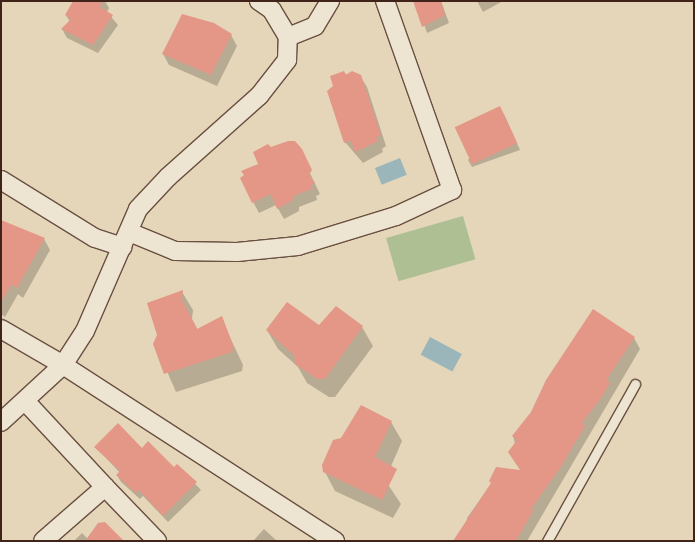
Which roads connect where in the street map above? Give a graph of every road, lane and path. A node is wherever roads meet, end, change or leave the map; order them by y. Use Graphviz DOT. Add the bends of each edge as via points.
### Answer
graph roads {
  1 [pos="259,1"];
  2 [pos="330,1"];
  3 [pos="385,1"];
  4 [pos="288,37"];
  5 [pos="1,180"];
  6 [pos="126,239"];
  7 [pos="1,329"];
  8 [pos="63,365"];
  9 [pos="635,384"];
  10 [pos="26,402"];
  11 [pos="1,422"];
  12 [pos="105,487"];
  13 [pos="43,541"];
  14 [pos="157,541"];
  15 [pos="335,541"];
  16 [pos="547,541"];
  1 -- 4 [label="street" via="272,10"];
  2 -- 4 [label="street" via="315,26"];
  3 -- 6 [label="street" via="452,190 396,216 298,246 237,252 175,251"];
  4 -- 6 [label="street" via="287,60 258,96 168,177 138,209"];
  5 -- 6 [label="street" via="95,238"];
  6 -- 8 [label="street" via="85,331"];
  7 -- 8 [label="street"];
  8 -- 10 [label="street"];
  8 -- 15 [label="street"];
  9 -- 16 [label="lane"];
  10 -- 11 [label="street"];
  10 -- 12 [label="street"];
  12 -- 13 [label="street"];
  12 -- 14 [label="street"];
}
